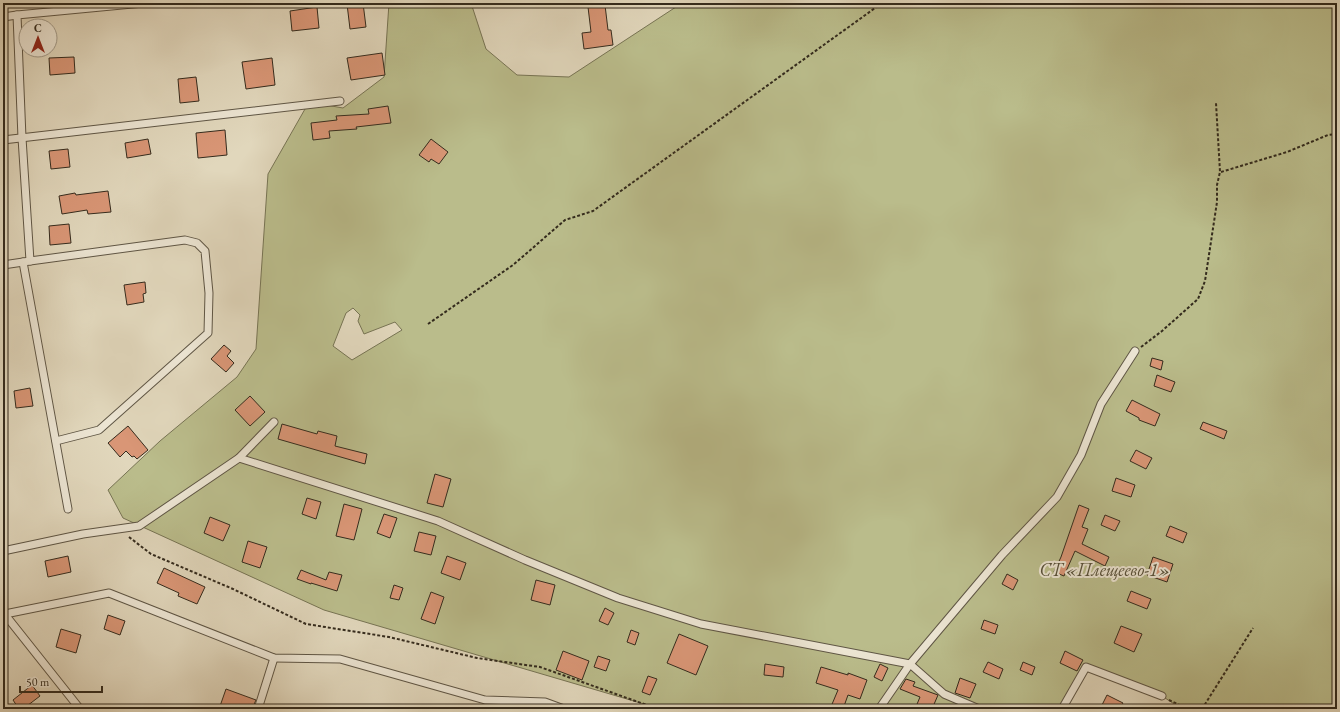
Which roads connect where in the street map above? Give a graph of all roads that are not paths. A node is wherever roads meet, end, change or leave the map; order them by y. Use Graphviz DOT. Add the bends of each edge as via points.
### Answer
graph roads {
  1 [pos="143,3"];
  2 [pos="18,15"];
  3 [pos="3,17"];
  4 [pos="340,101"];
  5 [pos="22,138"];
  6 [pos="3,140"];
  7 [pos="26,262"];
  8 [pos="3,265"];
  9 [pos="1136,351"];
  10 [pos="274,422"];
  11 [pos="56,441"];
  12 [pos="239,458"];
  13 [pos="68,509"];
  14 [pos="3,551"];
  15 [pos="4,613"];
  16 [pos="274,658"];
  17 [pos="910,664"];
  18 [pos="1162,696"];
  19 [pos="80,709"];
  20 [pos="258,709"];
  21 [pos="564,709"];
  22 [pos="879,709"];
  23 [pos="979,709"];
  24 [pos="1062,709"];
  1 -- 2 [label="lane"];
  2 -- 3 [label="lane"];
  2 -- 5 [label="lane"];
  4 -- 5 [label="lane"];
  5 -- 6 [label="lane"];
  5 -- 7 [label="lane"];
  7 -- 8 [label="lane"];
  7 -- 11 [label="lane"];
  7 -- 11 [label="lane" via="185,240 197,244 205,251 209,293 208,333 99,430"];
  9 -- 17 [label="lane" via="1101,404 1081,455 1057,497 1002,555"];
  10 -- 12 [label="lane"];
  11 -- 13 [label="lane"];
  12 -- 14 [label="lane" via="139,526 83,534"];
  12 -- 17 [label="lane" via="438,521 618,598 701,624"];
  15 -- 16 [label="lane" via="109,592"];
  15 -- 19 [label="lane"];
  16 -- 20 [label="lane"];
  16 -- 21 [label="lane" via="340,659 485,700 545,702"];
  17 -- 22 [label="lane"];
  17 -- 23 [label="lane" via="944,694"];
  18 -- 24 [label="lane" via="1086,667"];
}
